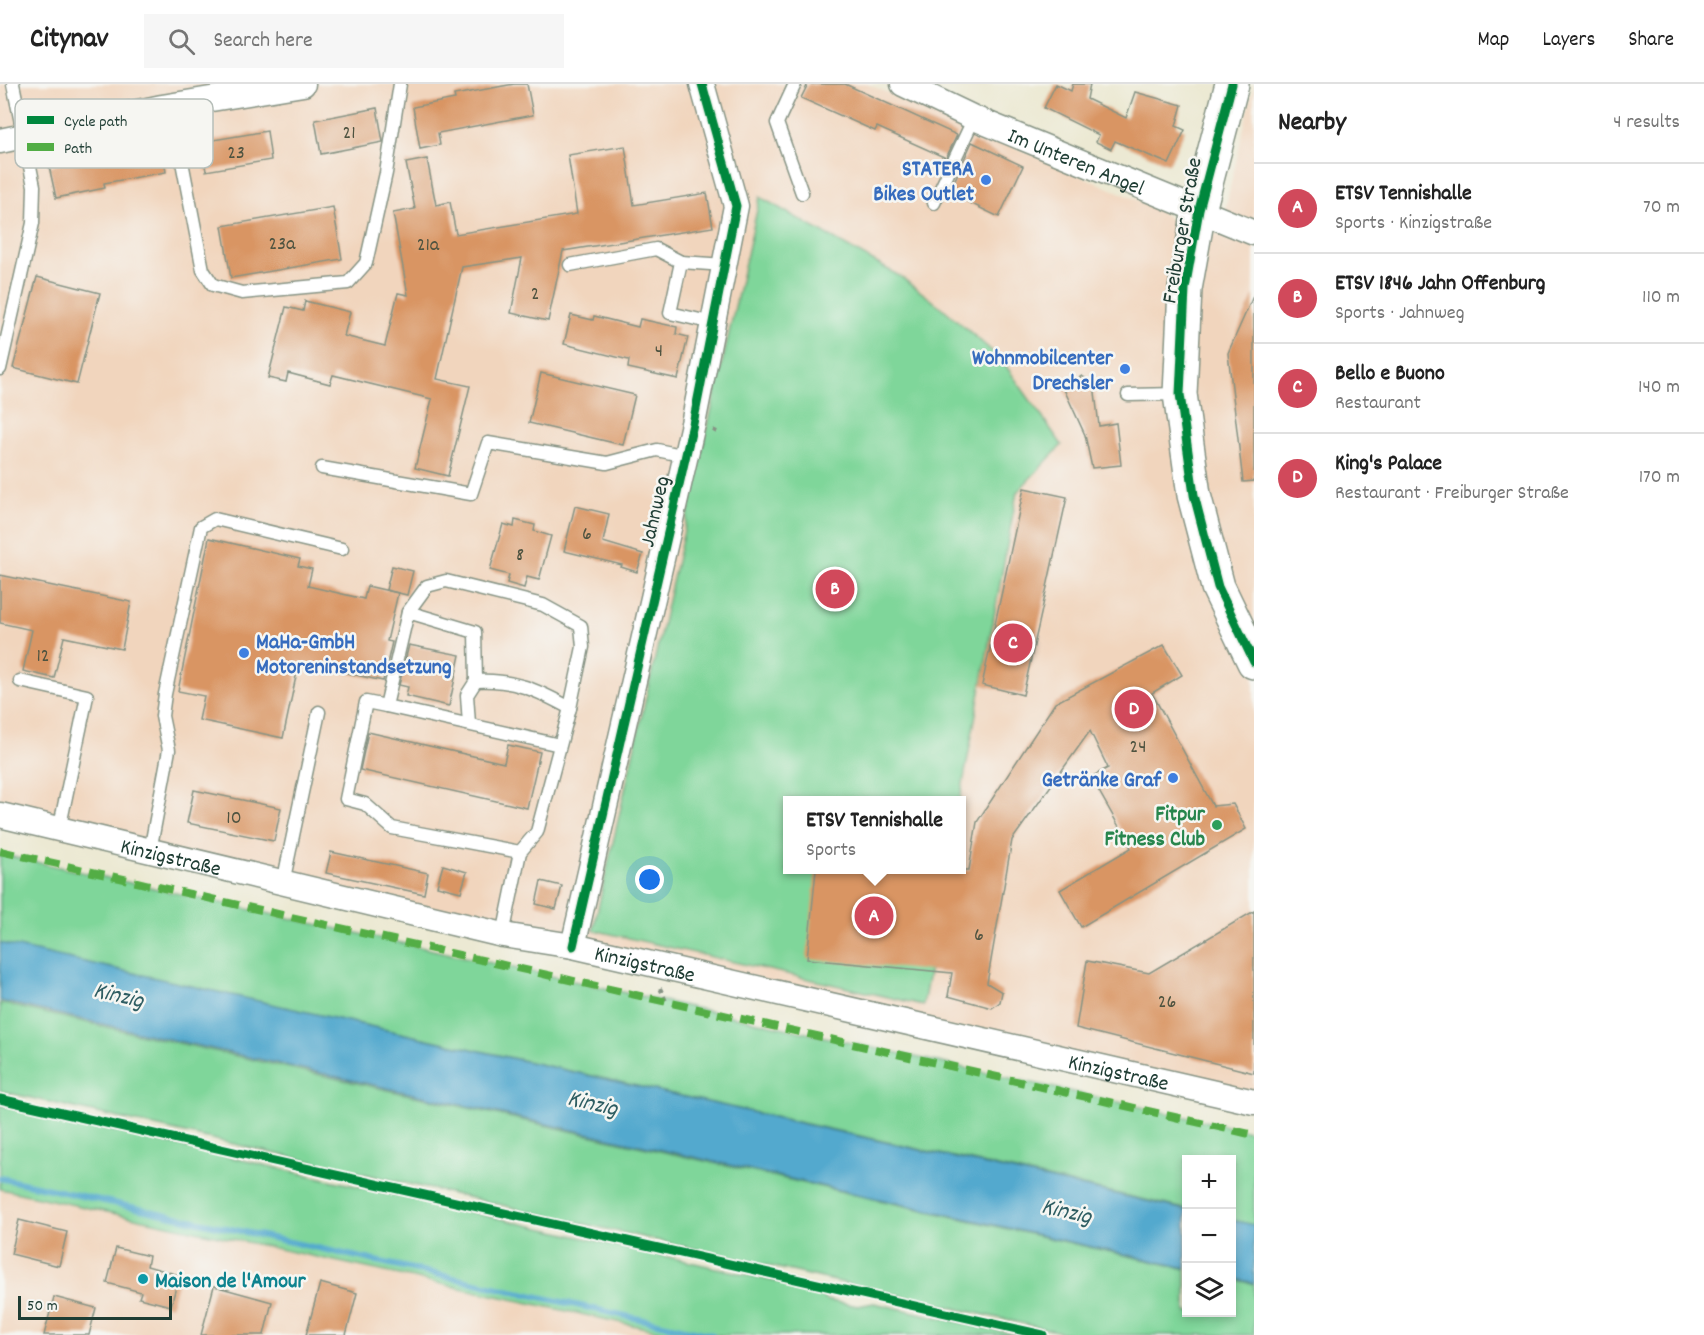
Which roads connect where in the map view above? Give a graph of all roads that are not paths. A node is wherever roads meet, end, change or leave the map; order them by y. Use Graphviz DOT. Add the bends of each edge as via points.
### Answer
graph roads {
  1 [pos="13,84"];
  2 [pos="303,84"];
  3 [pos="400,84"];
  4 [pos="702,84"];
  5 [pos="795,84"];
  6 [pos="903,84"];
  7 [pos="1232,84"];
  8 [pos="940,92"];
  9 [pos="209,99"];
  10 [pos="974,118"];
  11 [pos="7,137"];
  12 [pos="15,152"];
  13 [pos="24,168"];
  14 [pos="183,168"];
  15 [pos="802,193"];
  16 [pos="934,203"];
  17 [pos="1199,210"];
  18 [pos="1254,233"];
  19 [pos="681,262"];
  20 [pos="570,265"];
  21 [pos="725,265"];
  22 [pos="713,323"];
  23 [pos="0,369"];
  24 [pos="1180,394"];
  25 [pos="1128,395"];
  26 [pos="686,456"];
  27 [pos="322,468"];
  28 [pos="342,549"];
  29 [pos="408,612"];
  30 [pos="1254,662"];
  31 [pos="20,681"];
  32 [pos="476,681"];
  33 [pos="386,706"];
  34 [pos="570,708"];
  35 [pos="319,712"];
  36 [pos="469,724"];
  37 [pos="560,745"];
  38 [pos="0,816"];
  39 [pos="59,830"];
  40 [pos="150,851"];
  41 [pos="520,852"];
  42 [pos="282,883"];
  43 [pos="503,935"];
  44 [pos="573,946"];
  45 [pos="1254,1102"];
  1 -- 11 [label="lane"];
  2 -- 9 [label="street"];
  3 -- 14 [label="lane" via="366,263 348,283 242,293 213,285 203,270"];
  4 -- 21 [label="street, Jahnweg" via="736,206"];
  5 -- 15 [label="lane" via="777,123"];
  6 -- 8 [label="street, Im Unteren Angel"];
  7 -- 17 [label="main road, Freiburger Straße"];
  8 -- 10 [label="street, Im Unteren Angel"];
  10 -- 16 [label="lane"];
  10 -- 17 [label="street, Im Unteren Angel"];
  11 -- 12 [label="lane"];
  13 -- 23 [label="lane" via="34,186 33,223"];
  17 -- 18 [label="street, Im Unteren Angel"];
  17 -- 24 [label="main road, Freiburger Straße" via="1185,289"];
  19 -- 20 [label="lane" via="656,249"];
  19 -- 21 [label="lane"];
  19 -- 22 [label="lane" via="670,314"];
  21 -- 22 [label="street, Jahnweg"];
  22 -- 26 [label="street, Jahnweg"];
  24 -- 25 [label="lane"];
  24 -- 30 [label="main road, Freiburger Straße" via="1194,495 1218,587"];
  26 -- 27 [label="lane" via="657,450 607,463 488,443 471,494"];
  26 -- 44 [label="street, Jahnweg"];
  28 -- 40 [label="lane" via="215,519 201,527 165,694 162,717 169,750"];
  29 -- 32 [label="lane" via="475,632"];
  29 -- 33 [label="lane"];
  29 -- 34 [label="lane" via="427,586 446,581 543,605 581,626 583,646"];
  31 -- 39 [label="lane" via="87,696"];
  32 -- 34 [label="lane" via="502,679 539,691"];
  32 -- 36 [label="lane" via="468,695"];
  33 -- 36 [label="lane"];
  33 -- 41 [label="lane" via="366,702 346,799 365,804 392,828"];
  34 -- 37 [label="lane"];
  35 -- 42 [label="lane"];
  36 -- 37 [label="lane"];
  37 -- 41 [label="lane" via="537,832"];
  38 -- 39 [label="street, Kinzigstraße"];
  39 -- 40 [label="street, Kinzigstraße"];
  40 -- 42 [label="street, Kinzigstraße"];
  41 -- 43 [label="lane"];
  42 -- 43 [label="street, Kinzigstraße"];
  43 -- 44 [label="street, Kinzigstraße"];
  44 -- 45 [label="street, Kinzigstraße"];
}
